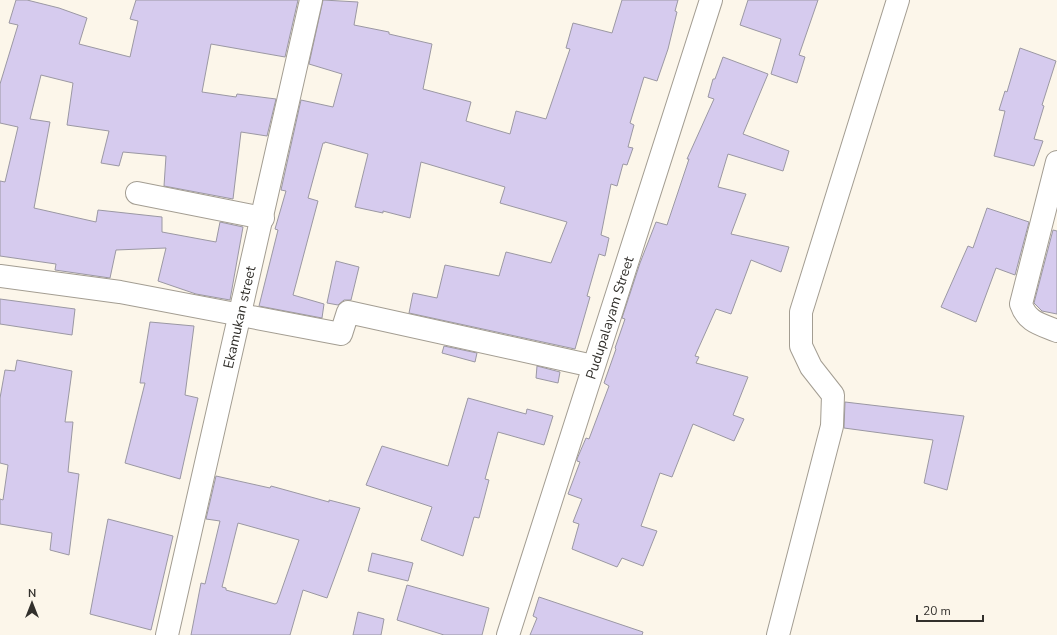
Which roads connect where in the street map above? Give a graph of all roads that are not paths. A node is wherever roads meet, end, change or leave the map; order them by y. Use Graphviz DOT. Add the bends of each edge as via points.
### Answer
graph roads {
  1 [pos="311,0"];
  2 [pos="711,0"];
  3 [pos="898,0"];
  4 [pos="1057,162"];
  5 [pos="1053,192"];
  6 [pos="137,193"];
  7 [pos="263,218"];
  8 [pos="0,276"];
  9 [pos="239,314"];
  10 [pos="1057,331"];
  11 [pos="594,366"];
  12 [pos="167,635"];
  13 [pos="508,635"];
  14 [pos="778,635"];
  1 -- 7 [label="street, Ekamukan street"];
  2 -- 11 [label="street, Pudupalayam Street"];
  3 -- 14 [label="street" via="801,312 801,346 811,367 833,395 832,426"];
  4 -- 5 [label="street"];
  5 -- 10 [label="street" via="1021,304 1030,320"];
  6 -- 7 [label="street"];
  7 -- 9 [label="street, Ekamukan street"];
  8 -- 9 [label="street" via="120,292"];
  9 -- 11 [label="street" via="341,334 348,312"];
  9 -- 12 [label="street, Ekamukan street"];
  11 -- 13 [label="street, Pudupalayam Street"];
}
